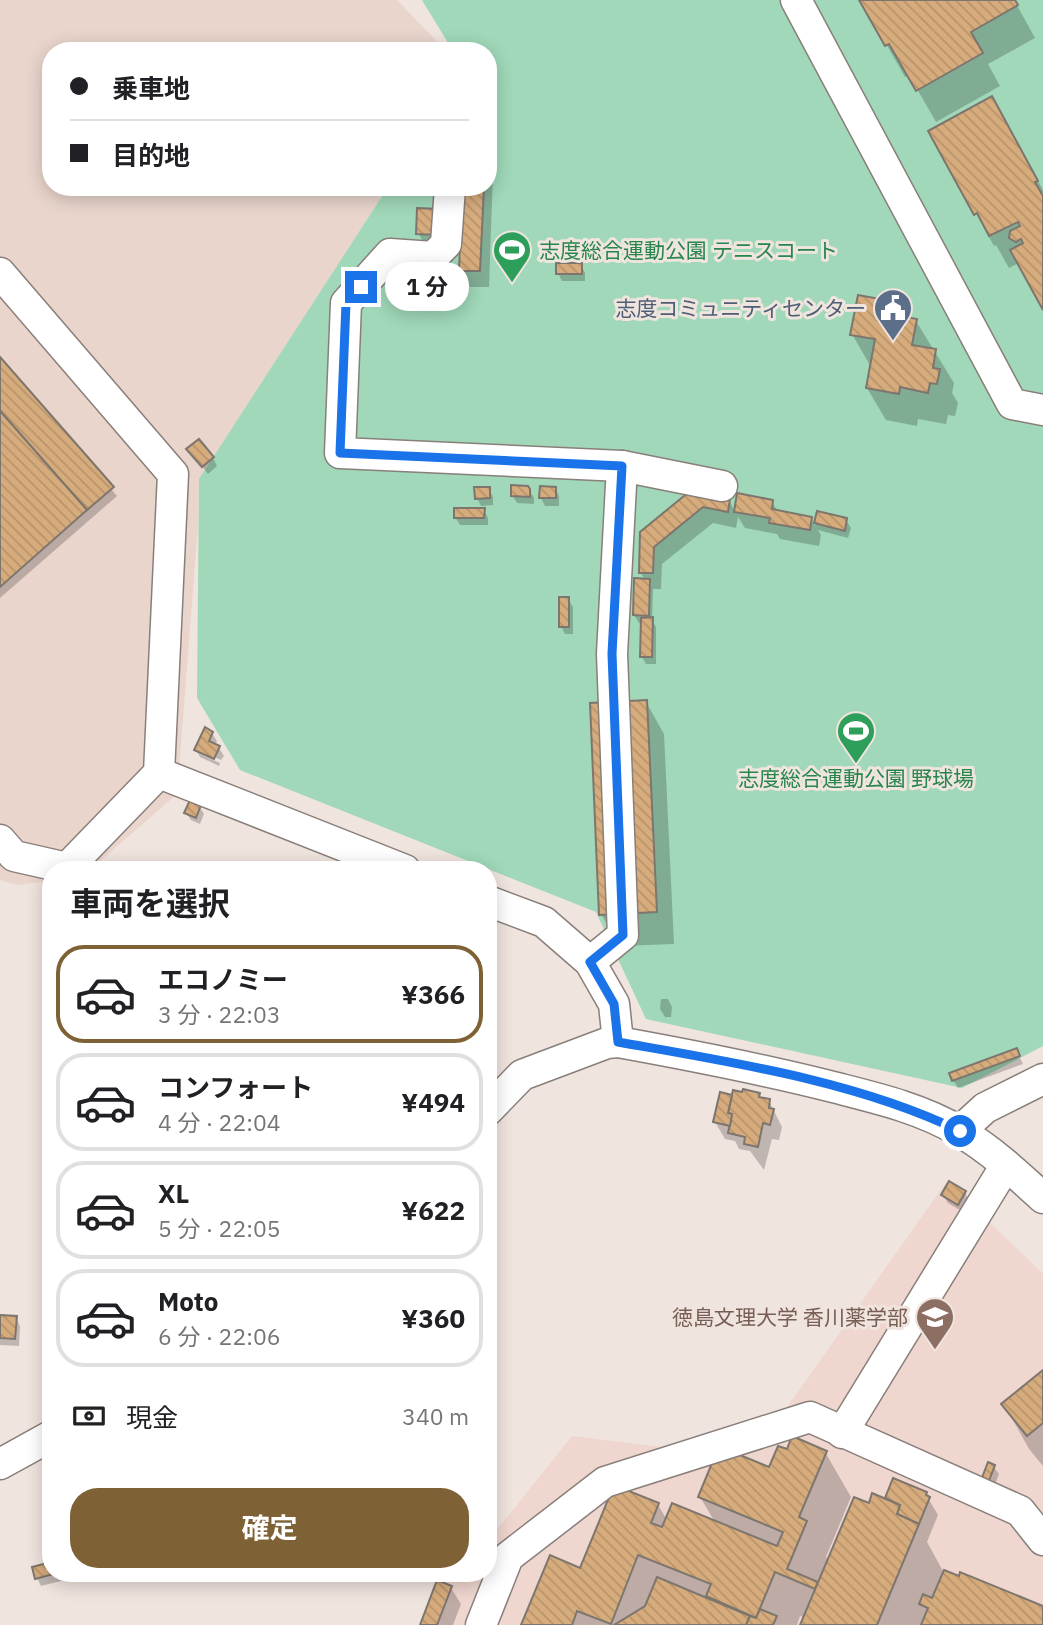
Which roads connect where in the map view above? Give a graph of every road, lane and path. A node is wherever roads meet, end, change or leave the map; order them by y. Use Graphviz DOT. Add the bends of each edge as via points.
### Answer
graph roads {
  1 [pos="796,0"];
  2 [pos="449,196"];
  3 [pos="0,274"];
  4 [pos="1043,410"];
  5 [pos="622,466"];
  6 [pos="722,486"];
  7 [pos="159,773"];
  8 [pos="0,840"];
  9 [pos="74,861"];
  10 [pos="382,861"];
  11 [pos="42,862"];
  12 [pos="497,904"];
  13 [pos="590,962"];
  14 [pos="618,1042"];
  15 [pos="1043,1079"];
  16 [pos="497,1101"];
  17 [pos="960,1131"];
  18 [pos="1006,1165"];
  19 [pos="1043,1198"];
  20 [pos="842,1433"];
  21 [pos="42,1441"];
  22 [pos="0,1464"];
  23 [pos="1043,1540"];
  24 [pos="481,1625"];
  1 -- 4 [label="street" via="1012,404"];
  2 -- 5 [label="street" via="446,244 433,257 390,254 346,303 340,453"];
  3 -- 7 [label="street" via="173,474"];
  5 -- 6 [label="street"];
  5 -- 13 [label="street" via="612,654 623,935"];
  7 -- 9 [label="street"];
  7 -- 10 [label="street"];
  8 -- 11 [label="street" via="14,856"];
  12 -- 13 [label="street" via="544,922"];
  13 -- 14 [label="street" via="614,1004"];
  14 -- 16 [label="street" via="522,1075"];
  14 -- 17 [label="street" via="759,1068 882,1100"];
  15 -- 17 [label="street" via="985,1108"];
  17 -- 18 [label="street"];
  18 -- 19 [label="street"];
  18 -- 20 [label="street"];
  20 -- 23 [label="street" via="1020,1511"];
  20 -- 24 [label="street" via="810,1417 605,1482 508,1557"];
  21 -- 22 [label="street"];
}
